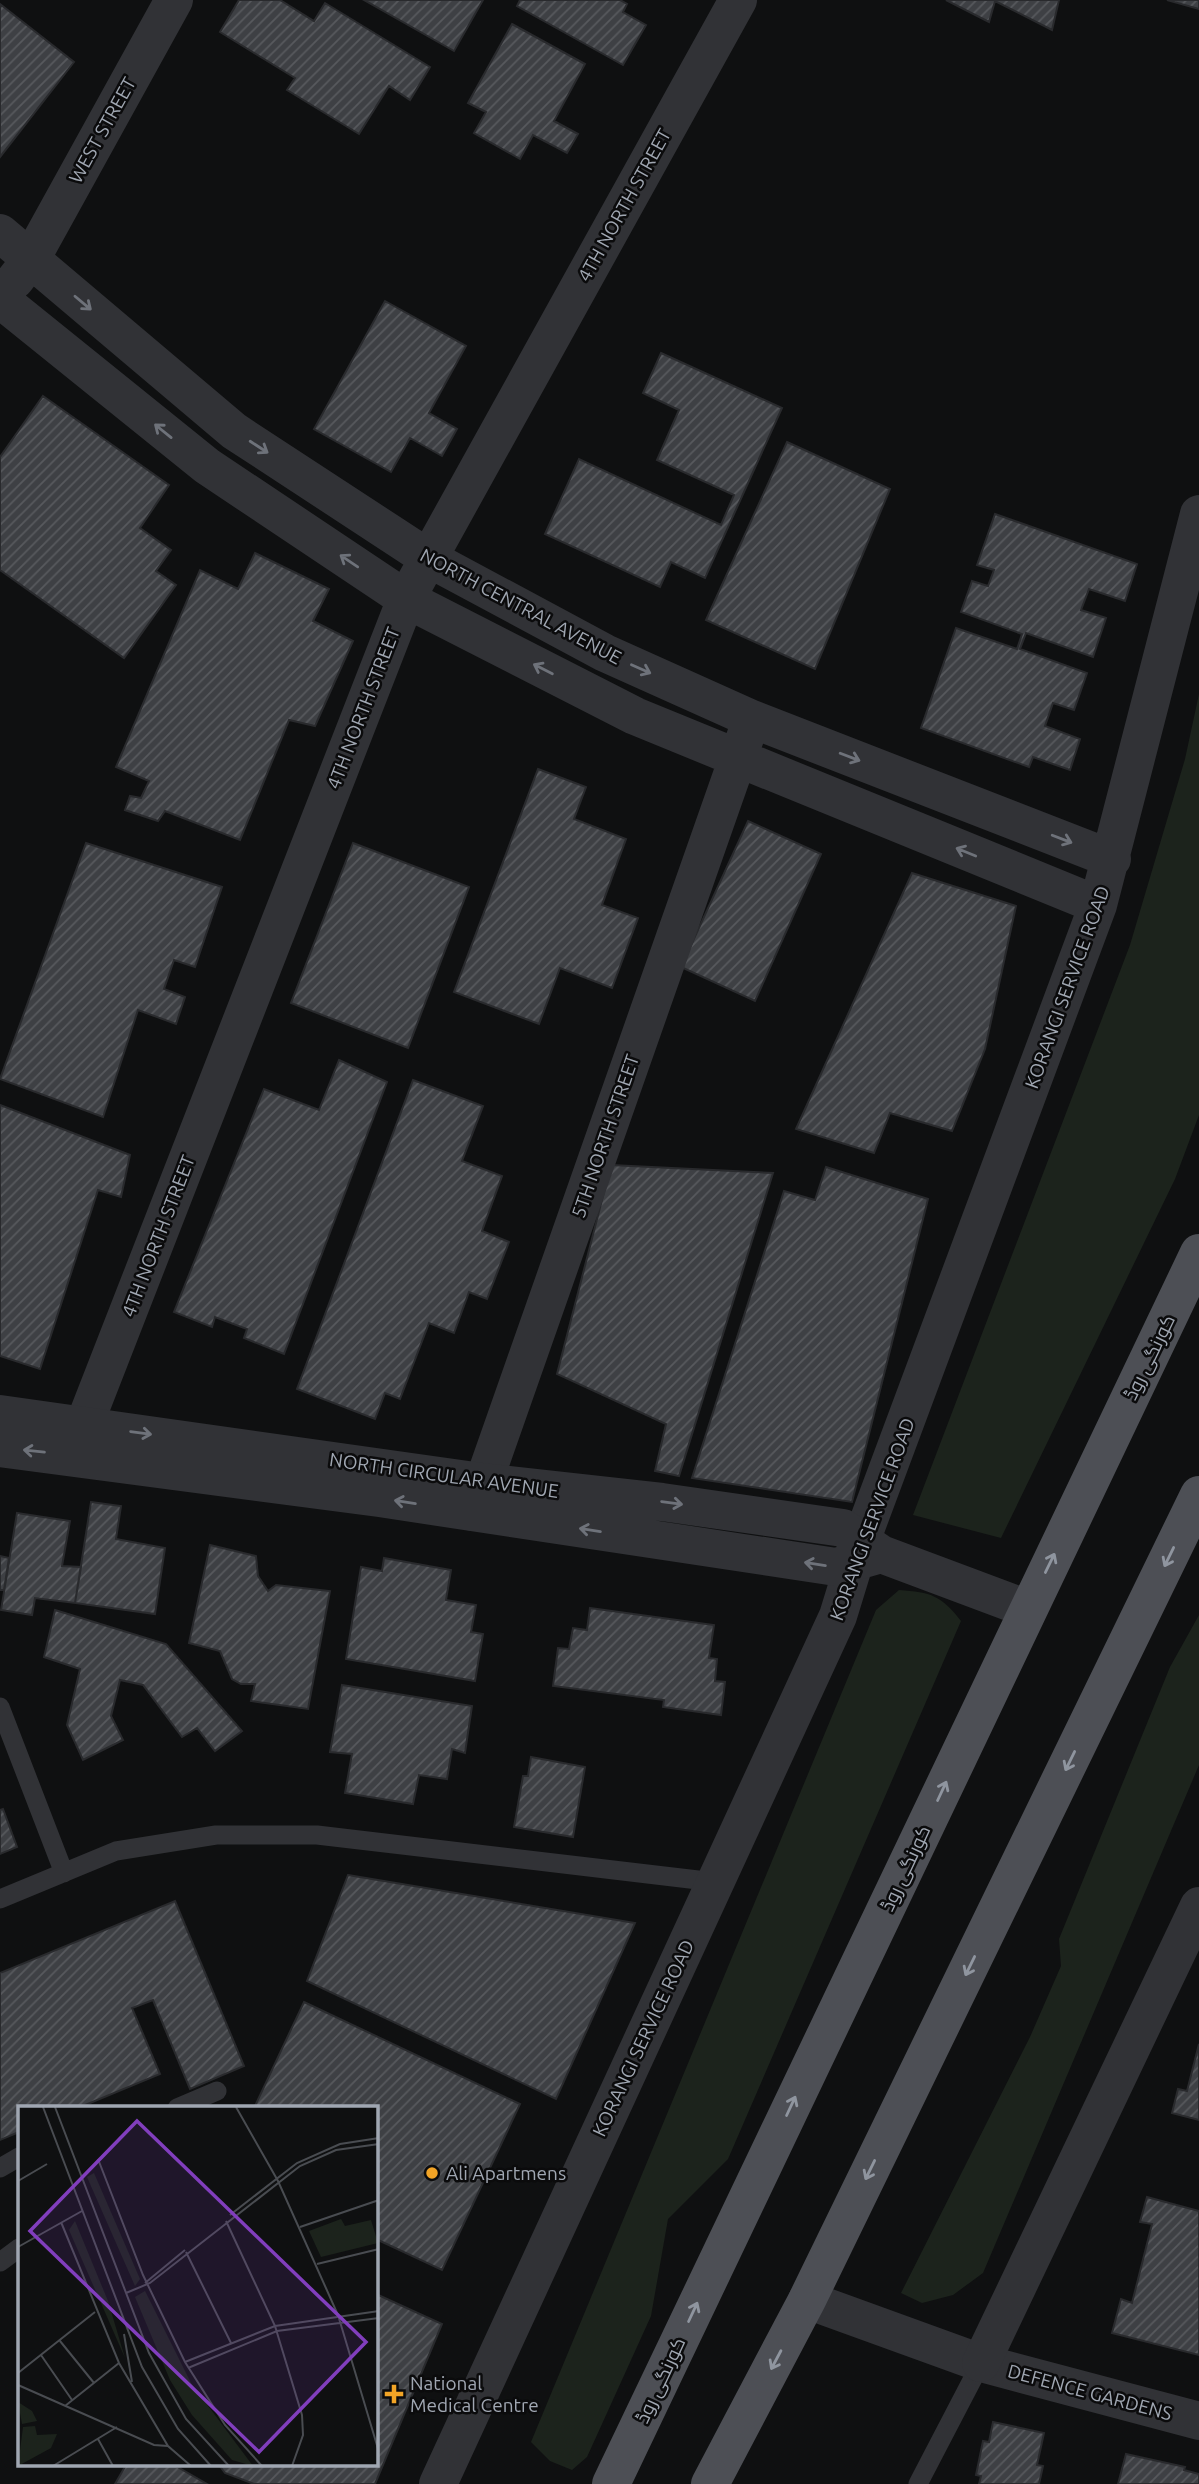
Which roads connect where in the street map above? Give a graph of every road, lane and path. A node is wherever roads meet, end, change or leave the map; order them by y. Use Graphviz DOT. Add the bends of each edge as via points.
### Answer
graph roads {
  1 [pos="174,0"];
  2 [pos="738,0"];
  3 [pos="0,233"];
  4 [pos="31,259"];
  5 [pos="0,300"];
  6 [pos="1199,514"];
  7 [pos="428,558"];
  8 [pos="406,599"];
  9 [pos="752,719"];
  10 [pos="738,760"];
  11 [pos="1112,859"];
  12 [pos="1098,905"];
  13 [pos="1199,1253"];
  14 [pos="0,1414"];
  15 [pos="81,1441"];
  16 [pos="0,1448"];
  17 [pos="1199,1495"];
  18 [pos="477,1497"];
  19 [pos="866,1552"];
  20 [pos="1028,1609"];
  21 [pos="0,1707"];
  22 [pos="64,1873"];
  23 [pos="715,1882"];
  24 [pos="0,1899"];
  25 [pos="1199,1906"];
  26 [pos="1191,1943"];
  27 [pos="218,2091"];
  28 [pos="182,2106"];
  29 [pos="18,2158"];
  30 [pos="0,2168"];
  31 [pos="18,2249"];
  32 [pos="0,2262"];
  33 [pos="807,2300"];
  34 [pos="981,2362"];
  35 [pos="1199,2421"];
  36 [pos="438,2484"];
  37 [pos="611,2484"];
  38 [pos="710,2484"];
  39 [pos="918,2484"];
  1 -- 4 [label="street, WEST STREET"];
  2 -- 7 [label="street, 4TH NORTH STREET"];
  3 -- 4 [label="street, NORTH CENTRAL AVENUE"];
  4 -- 5 [label="street, WEST STREET"];
  4 -- 7 [label="street, NORTH CENTRAL AVENUE, one-way" via="234,431"];
  8 -- 5 [label="street, one-way" via="207,466"];
  6 -- 11 [label="street, KORANGI SERVICE ROAD"];
  7 -- 8 [label="street, 4TH NORTH STREET"];
  7 -- 9 [label="street, NORTH CENTRAL AVENUE, one-way" via="605,653"];
  10 -- 8 [label="street, one-way" via="635,716"];
  8 -- 15 [label="street, 4TH NORTH STREET"];
  9 -- 10 [label="street, 5TH NORTH STREET"];
  9 -- 11 [label="street, NORTH CENTRAL AVENUE, one-way"];
  12 -- 10 [label="street, one-way"];
  10 -- 18 [label="street, 5TH NORTH STREET"];
  11 -- 12 [label="street, KORANGI SERVICE ROAD"];
  12 -- 19 [label="street, KORANGI SERVICE ROAD"];
  20 -- 13 [label="main road, کورنگی روڈ, one-way"];
  14 -- 15 [label="street, NORTH CIRCULAR AVENUE"];
  15 -- 16 [label="street, NORTH CIRCULAR AVENUE, one-way"];
  15 -- 18 [label="street, NORTH CIRCULAR AVENUE"];
  17 -- 33 [label="main road, one-way"];
  18 -- 19 [label="street, NORTH CIRCULAR AVENUE" via="836,1567"];
  19 -- 20 [label="street, NORTH CIRCULAR AVENUE"];
  19 -- 23 [label="street, KORANGI SERVICE ROAD"];
  37 -- 20 [label="main road, کورنگی روڈ, one-way"];
  21 -- 22 [label="lane"];
  22 -- 23 [label="lane" via="116,1851 216,1835 317,1835"];
  22 -- 24 [label="lane"];
  23 -- 36 [label="street, KORANGI SERVICE ROAD"];
  25 -- 26 [label="street"];
  26 -- 34 [label="street"];
  27 -- 28 [label="lane"];
  29 -- 30 [label="lane"];
  31 -- 32 [label="lane"];
  33 -- 34 [label="street, DEFENCE GARDENS"];
  33 -- 38 [label="main road, one-way"];
  34 -- 35 [label="street, DEFENCE GARDENS"];
  34 -- 39 [label="lane"];
}
